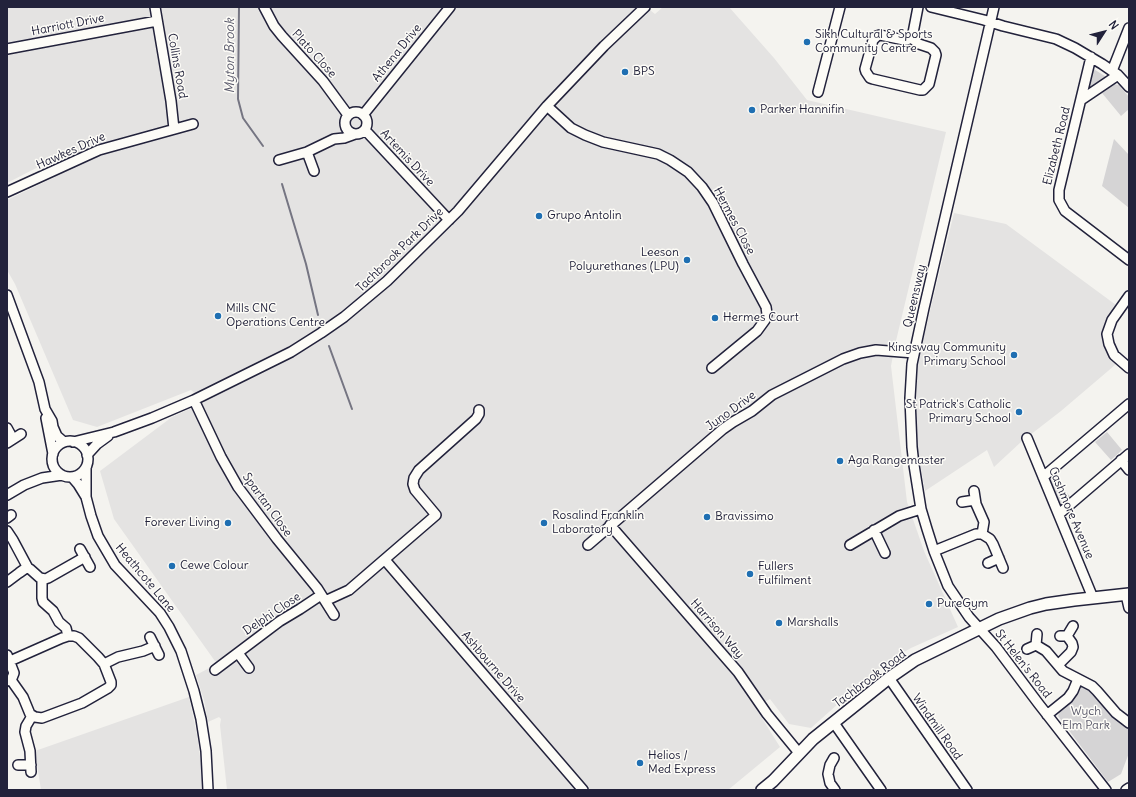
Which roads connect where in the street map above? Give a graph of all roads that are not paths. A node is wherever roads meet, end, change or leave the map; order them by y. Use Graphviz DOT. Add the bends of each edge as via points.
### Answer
graph roads {
  1 [pos="155,7"];
  2 [pos="264,7"];
  3 [pos="450,7"];
  4 [pos="645,7"];
  5 [pos="840,7"];
  6 [pos="918,7"];
  7 [pos="931,7"];
  8 [pos="994,7"];
  9 [pos="157,21"];
  10 [pos="991,22"];
  11 [pos="1129,28"];
  12 [pos="910,38"];
  13 [pos="7,50"];
  14 [pos="1091,57"];
  15 [pos="1115,73"];
  16 [pos="1129,87"];
  17 [pos="818,92"];
  18 [pos="1081,100"];
  19 [pos="547,106"];
  20 [pos="348,115"];
  21 [pos="363,115"];
  22 [pos="193,124"];
  23 [pos="346,126"];
  24 [pos="174,129"];
  25 [pos="365,130"];
  26 [pos="355,134"];
  27 [pos="334,139"];
  28 [pos="307,152"];
  29 [pos="279,160"];
  30 [pos="314,172"];
  31 [pos="7,192"];
  32 [pos="449,220"];
  33 [pos="1129,260"];
  34 [pos="7,295"];
  35 [pos="1129,296"];
  36 [pos="914,353"];
  37 [pos="712,368"];
  38 [pos="1129,368"];
  39 [pos="194,400"];
  40 [pos="1129,404"];
  41 [pos="45,409"];
  42 [pos="479,410"];
  43 [pos="7,428"];
  44 [pos="114,432"];
  45 [pos="1027,438"];
  46 [pos="14,439"];
  47 [pos="68,442"];
  48 [pos="53,454"];
  49 [pos="1129,454"];
  50 [pos="87,455"];
  51 [pos="1121,460"];
  52 [pos="54,466"];
  53 [pos="86,467"];
  54 [pos="1129,470"];
  55 [pos="62,475"];
  56 [pos="1043,476"];
  57 [pos="72,477"];
  58 [pos="42,478"];
  59 [pos="7,494"];
  60 [pos="86,497"];
  61 [pos="962,502"];
  62 [pos="921,509"];
  63 [pos="1059,514"];
  64 [pos="610,526"];
  65 [pos="874,530"];
  66 [pos="7,531"];
  67 [pos="982,534"];
  68 [pos="588,545"];
  69 [pos="850,546"];
  70 [pos="934,551"];
  71 [pos="884,553"];
  72 [pos="1000,558"];
  73 [pos="385,560"];
  74 [pos="988,563"];
  75 [pos="90,567"];
  76 [pos="28,568"];
  77 [pos="1003,568"];
  78 [pos="42,579"];
  79 [pos="7,582"];
  80 [pos="1128,595"];
  81 [pos="323,598"];
  82 [pos="1093,598"];
  83 [pos="1129,608"];
  84 [pos="334,615"];
  85 [pos="1073,626"];
  86 [pos="979,629"];
  87 [pos="1037,634"];
  88 [pos="68,636"];
  89 [pos="150,637"];
  90 [pos="155,646"];
  91 [pos="238,653"];
  92 [pos="159,655"];
  93 [pos="8,658"];
  94 [pos="104,664"];
  95 [pos="1058,665"];
  96 [pos="249,668"];
  97 [pos="215,670"];
  98 [pos="889,678"];
  99 [pos="1078,679"];
  100 [pos="9,680"];
  101 [pos="1047,715"];
  102 [pos="32,716"];
  103 [pos="1128,722"];
  104 [pos="834,723"];
  105 [pos="799,753"];
  106 [pos="834,758"];
  107 [pos="18,765"];
  108 [pos="818,773"];
  109 [pos="828,774"];
  110 [pos="1129,788"];
  111 [pos="878,789"];
  112 [pos="208,790"];
  113 [pos="583,790"];
  114 [pos="762,790"];
  115 [pos="835,790"];
  116 [pos="967,790"];
  117 [pos="1106,790"];
  118 [pos="1126,790"];
  1 -- 9 [label="street, Collins Road"];
  2 -- 20 [label="street, Plato Close" via="274,26 323,81"];
  3 -- 21 [label="street, Athena Drive"];
  4 -- 19 [label="street, Tachbrook Park Drive"];
  5 -- 17 [label="street"];
  6 -- 12 [label="street"];
  7 -- 10 [label="street"];
  8 -- 10 [label="street, Queensway"];
  9 -- 13 [label="street, Harriott Drive"];
  9 -- 24 [label="street, Collins Road"];
  10 -- 14 [label="street" via="1056,39"];
  10 -- 36 [label="street, Queensway"];
  11 -- 15 [label="street"];
  12 -- 12 [label="street" via="874,38 866,69 870,78 923,90 929,84 936,55 931,48"];
  14 -- 15 [label="street"];
  14 -- 18 [label="street, Elizabeth Road"];
  15 -- 16 [label="street"];
  15 -- 18 [label="street, Elizabeth Road"];
  18 -- 33 [label="street, Elizabeth Road" via="1059,190 1059,200 1065,211"];
  19 -- 32 [label="street, Tachbrook Park Drive"];
  19 -- 37 [label="street, Hermes Close" via="571,128 585,136 658,154 670,160 688,172 713,203 766,307 767,314 757,331"];
  20 -- 21 [label="street" via="357,112"];
  20 -- 23 [label="street"];
  21 -- 25 [label="street" via="367,120"];
  22 -- 24 [label="street, Hawkes Drive"];
  23 -- 26 [label="street" via="349,132"];
  23 -- 27 [label="street"];
  24 -- 31 [label="street, Hawkes Drive" via="98,150"];
  25 -- 26 [label="street"];
  25 -- 32 [label="street, Artemis Drive"];
  26 -- 27 [label="street"];
  27 -- 28 [label="street"];
  28 -- 29 [label="street"];
  28 -- 30 [label="street"];
  32 -- 39 [label="street, Tachbrook Park Drive" via="372,294 333,325 285,355"];
  34 -- 41 [label="street" via="39,382"];
  35 -- 38 [label="street" via="1112,320 1108,334 1114,355"];
  36 -- 62 [label="street, Queensway" via="910,398 911,426"];
  36 -- 64 [label="street, Juno Drive" via="876,350 860,353 843,359 772,396 723,429"];
  39 -- 44 [label="street, Tachbrook Park Drive"];
  39 -- 81 [label="street, Spartan Close" via="238,487"];
  40 -- 56 [label="street"];
  41 -- 47 [label="street" via="58,436"];
  41 -- 48 [label="street"];
  42 -- 73 [label="street, Delphi Close" via="476,419 415,475 415,490 436,515"];
  43 -- 46 [label="street"];
  44 -- 47 [label="street, Tachbrook Park Drive"];
  44 -- 50 [label="street, Tachbrook Park Drive"];
  45 -- 56 [label="street, Cashmore Avenue"];
  47 -- 48 [label="street" via="58,446"];
  47 -- 50 [label="street" via="83,447"];
  48 -- 52 [label="street"];
  49 -- 51 [label="street"];
  50 -- 53 [label="street"];
  51 -- 54 [label="street"];
  51 -- 63 [label="street"];
  52 -- 55 [label="street"];
  52 -- 58 [label="street"];
  53 -- 57 [label="street"];
  53 -- 60 [label="street, Heathcote Lane"];
  55 -- 57 [label="street"];
  55 -- 58 [label="street"];
  56 -- 63 [label="street, Cashmore Avenue"];
  57 -- 60 [label="street, Heathcote Lane"];
  58 -- 59 [label="street"];
  60 -- 112 [label="street, Heathcote Lane" via="94,526 105,549 115,565 160,613 181,651 201,719"];
  61 -- 67 [label="street" via="974,496 984,519"];
  62 -- 65 [label="street" via="903,514"];
  62 -- 70 [label="street, Queensway"];
  63 -- 82 [label="street, Cashmore Avenue"];
  64 -- 68 [label="street, Juno Drive"];
  64 -- 105 [label="street, Harrison Way" via="738,672 767,714"];
  65 -- 69 [label="street"];
  65 -- 71 [label="street"];
  66 -- 76 [label="street"];
  67 -- 70 [label="street" via="976,534"];
  67 -- 72 [label="street" via="990,539"];
  70 -- 86 [label="street, Queensway" via="948,586"];
  72 -- 74 [label="street"];
  72 -- 77 [label="street"];
  73 -- 81 [label="street, Delphi Close" via="349,590"];
  73 -- 113 [label="street, Ashbourne Drive"];
  75 -- 78 [label="street" via="83,553 48,578"];
  76 -- 78 [label="street"];
  76 -- 79 [label="street"];
  78 -- 88 [label="street" via="43,602 66,628"];
  80 -- 82 [label="main road, Tachbrook Road"];
  80 -- 83 [label="street"];
  81 -- 84 [label="street, Spartan Close"];
  81 -- 91 [label="street, Delphi Close" via="280,621"];
  82 -- 86 [label="main road, Tachbrook Road" via="1044,604 1001,618"];
  85 -- 95 [label="street" via="1064,636 1072,643 1072,650"];
  86 -- 98 [label="main road, Tachbrook Road" via="915,660"];
  86 -- 101 [label="street, St Helen's Road" via="996,647"];
  87 -- 95 [label="street" via="1032,647 1046,651"];
  88 -- 93 [label="street"];
  88 -- 94 [label="street" via="80,638"];
  89 -- 90 [label="street"];
  90 -- 92 [label="street"];
  90 -- 94 [label="street"];
  91 -- 96 [label="street"];
  91 -- 97 [label="street, Delphi Close"];
  93 -- 100 [label="street" via="14,673"];
  94 -- 102 [label="street" via="111,682 110,687 82,703 45,717"];
  95 -- 99 [label="street"];
  98 -- 104 [label="main road, Tachbrook Road"];
  98 -- 116 [label="street, Windmill Road"];
  99 -- 101 [label="street" via="1068,698"];
  99 -- 103 [label="street" via="1092,686 1116,713"];
  100 -- 102 [label="street" via="20,692"];
  101 -- 117 [label="street, St Helen's Road"];
  102 -- 107 [label="street" via="25,732 31,769"];
  104 -- 105 [label="main road, Tachbrook Road"];
  104 -- 111 [label="street"];
  105 -- 114 [label="main road, Tachbrook Road"];
  106 -- 109 [label="street"];
  108 -- 109 [label="street"];
  109 -- 115 [label="street"];
  110 -- 118 [label="street"];
}
